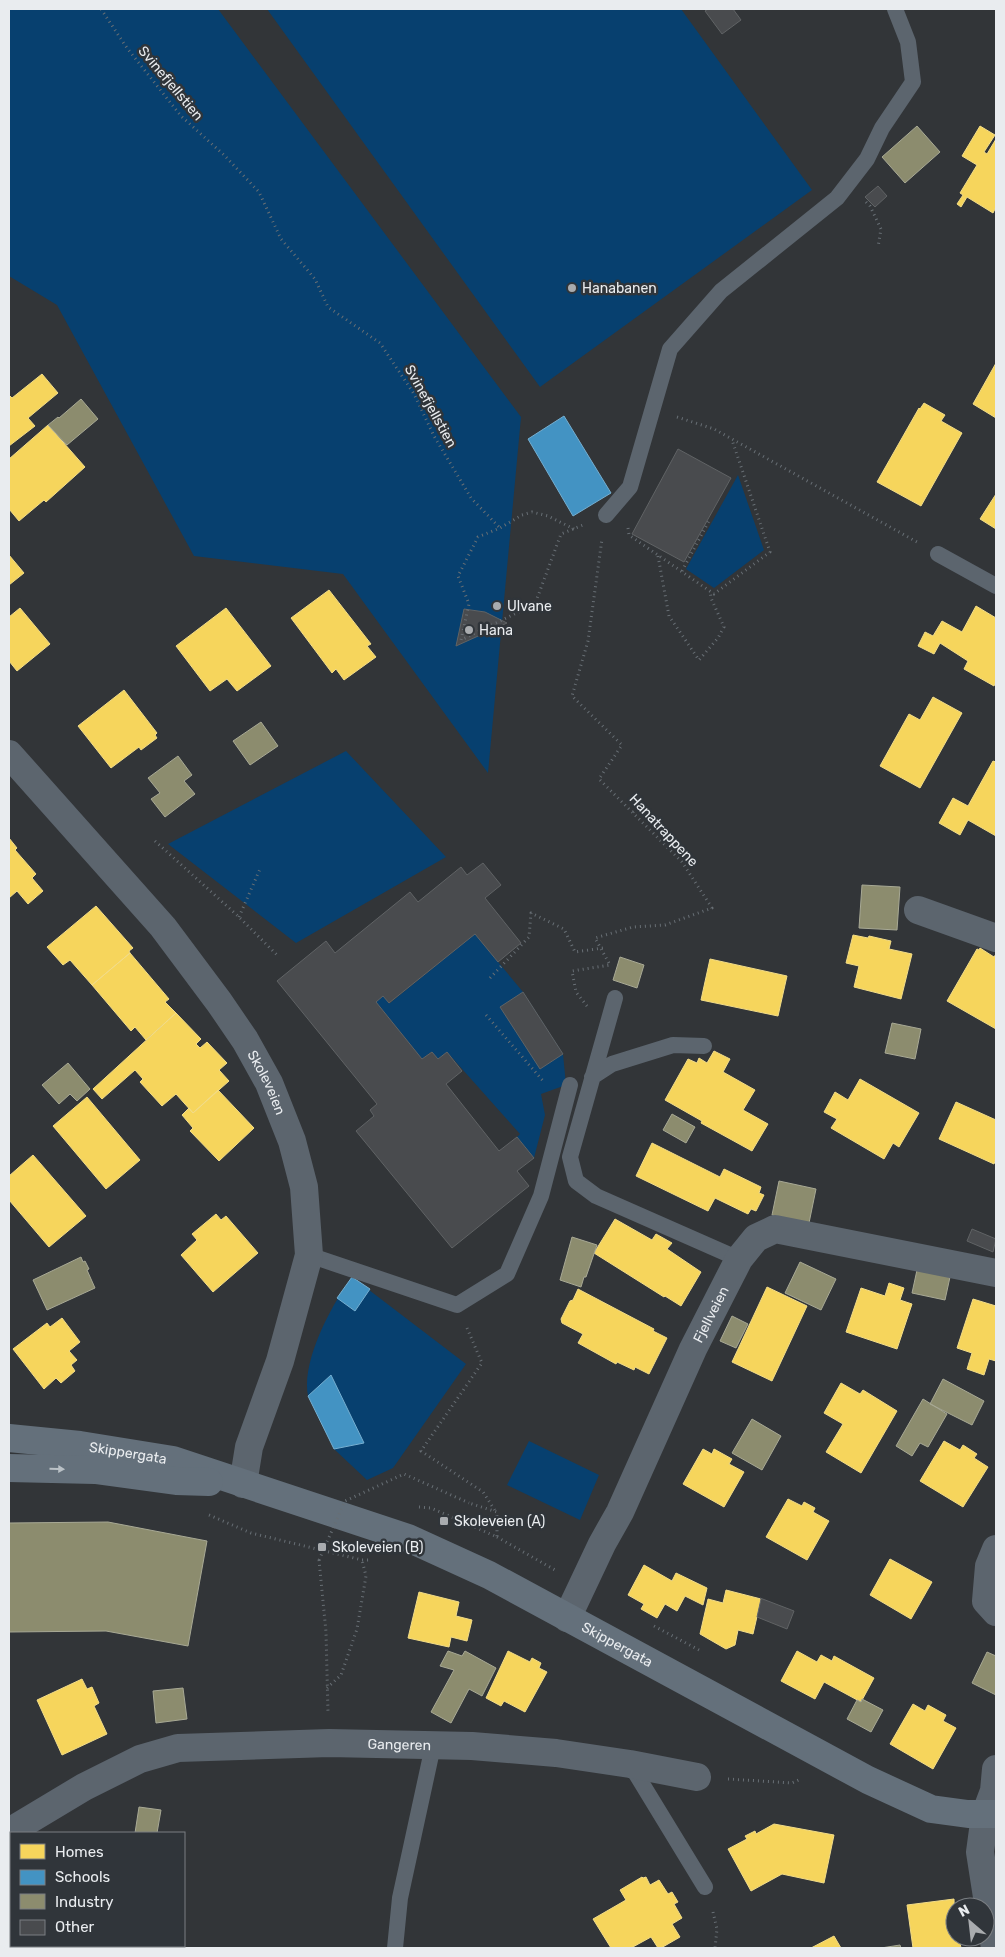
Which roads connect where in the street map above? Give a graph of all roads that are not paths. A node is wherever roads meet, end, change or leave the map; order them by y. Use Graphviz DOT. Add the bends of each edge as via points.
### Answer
graph roads {
  1 [pos="895,9"];
  2 [pos="606,515"];
  3 [pos="938,554"];
  4 [pos="996,586"];
  5 [pos="9,754"];
  6 [pos="918,910"];
  7 [pos="996,938"];
  8 [pos="615,998"];
  9 [pos="704,1046"];
  10 [pos="592,1077"];
  11 [pos="570,1085"];
  12 [pos="309,1255"];
  13 [pos="739,1259"];
  14 [pos="996,1273"];
  15 [pos="9,1438"];
  16 [pos="9,1468"];
  17 [pos="243,1484"];
  18 [pos="996,1549"];
  19 [pos="996,1612"];
  20 [pos="566,1618"];
  21 [pos="433,1746"];
  22 [pos="630,1764"];
  23 [pos="996,1769"];
  24 [pos="697,1777"];
  25 [pos="990,1815"];
  26 [pos="9,1832"];
  27 [pos="705,1887"];
  28 [pos="395,1948"];
  29 [pos="995,1948"];
  1 -- 2 [label="lane" via="908,42 913,82 882,128 867,159 837,198 721,291 670,349 630,487"];
  3 -- 4 [label="lane"];
  5 -- 12 [label="street, Skoleveien" via="163,927 245,1040 269,1083 292,1141 304,1188"];
  6 -- 7 [label="street"];
  8 -- 10 [label="lane"];
  9 -- 10 [label="lane" via="673,1044 612,1064"];
  10 -- 13 [label="lane" via="570,1157 576,1181 596,1196"];
  11 -- 12 [label="lane" via="541,1196 508,1274 457,1304"];
  12 -- 17 [label="street, Skoleveien" via="280,1361 249,1447"];
  13 -- 14 [label="street, Fjellveien" via="756,1238 774,1229"];
  13 -- 20 [label="street, Fjellveien" via="693,1349 620,1512"];
  15 -- 17 [label="main road, Skippergata" via="80,1444 173,1460"];
  16 -- 17 [label="main road, Skippergata, one-way" via="95,1470"];
  17 -- 20 [label="main road, Skippergata" via="408,1538 489,1575"];
  18 -- 19 [label="street" via="989,1566 986,1601"];
  20 -- 25 [label="main road, Skippergata" via="868,1780 931,1809"];
  21 -- 22 [label="street, Gangeren" via="547,1752"];
  21 -- 26 [label="street, Gangeren" via="329,1743 178,1748 140,1759 84,1787"];
  21 -- 28 [label="lane" via="400,1898"];
  22 -- 24 [label="street, Gangeren"];
  22 -- 27 [label="lane"];
  23 -- 25 [label="street"];
  25 -- 29 [label="street" via="980,1852"];
}
